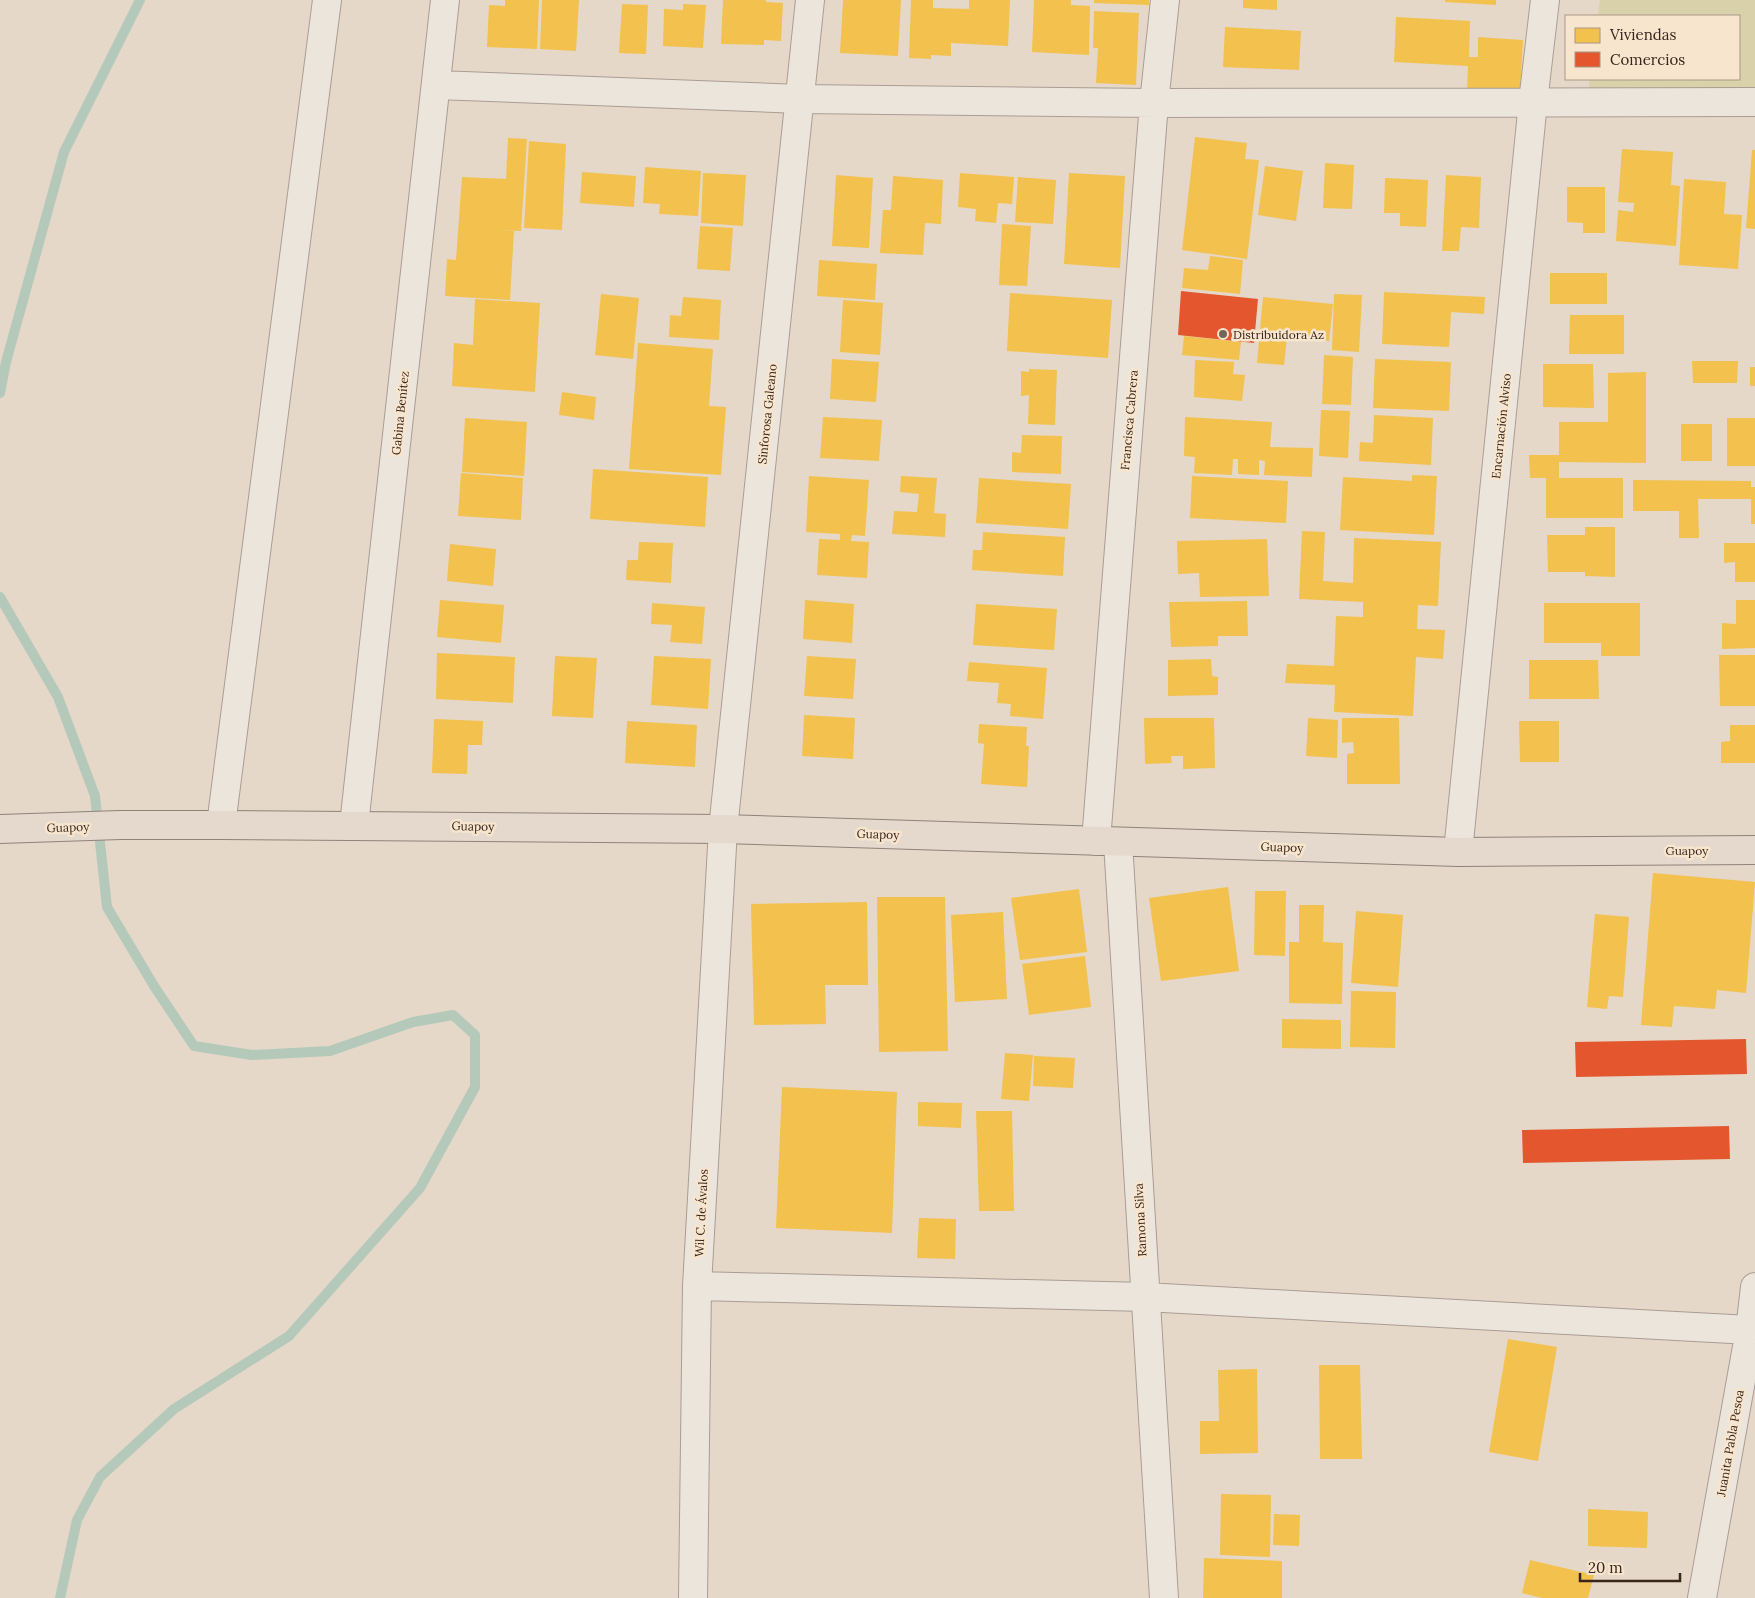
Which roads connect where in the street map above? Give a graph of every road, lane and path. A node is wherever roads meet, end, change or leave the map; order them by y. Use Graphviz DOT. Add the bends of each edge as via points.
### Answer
graph roads {
  1 [pos="327,0"];
  2 [pos="445,0"];
  3 [pos="810,0"];
  4 [pos="1165,0"];
  5 [pos="1545,0"];
  6 [pos="437,85"];
  7 [pos="800,98"];
  8 [pos="1154,102"];
  9 [pos="1533,102"];
  10 [pos="1755,102"];
  11 [pos="221,825"];
  12 [pos="354,825"];
  13 [pos="0,829"];
  14 [pos="723,829"];
  15 [pos="1107,841"];
  16 [pos="1755,850"];
  17 [pos="1458,852"];
  18 [pos="697,1286"];
  19 [pos="1755,1287"];
  20 [pos="1145,1297"];
  21 [pos="1750,1330"];
  22 [pos="693,1598"];
  23 [pos="1164,1598"];
  24 [pos="1702,1598"];
  1 -- 11 [label="street"];
  2 -- 6 [label="street, Gabina Benítez"];
  3 -- 7 [label="street, Sinforosa Galeano"];
  4 -- 8 [label="street, Francisca Cabrera"];
  5 -- 9 [label="street, Encarnación Alviso"];
  6 -- 7 [label="street"];
  6 -- 12 [label="street, Gabina Benítez"];
  7 -- 8 [label="street"];
  7 -- 14 [label="street, Sinforosa Galeano"];
  8 -- 9 [label="street"];
  8 -- 15 [label="street, Francisca Cabrera"];
  9 -- 10 [label="street"];
  9 -- 17 [label="street, Encarnación Alviso"];
  11 -- 12 [label="main road, Guapoy"];
  11 -- 13 [label="main road, Guapoy"];
  12 -- 14 [label="main road, Guapoy"];
  14 -- 15 [label="main road, Guapoy"];
  14 -- 18 [label="street, Wil C. de Ávalos"];
  15 -- 17 [label="main road, Guapoy"];
  15 -- 20 [label="street, Ramona Silva"];
  16 -- 17 [label="main road, Guapoy"];
  18 -- 20 [label="street"];
  18 -- 22 [label="street, Wil C. de Ávalos"];
  19 -- 21 [label="street, Juanita Pabla Pesoa"];
  20 -- 21 [label="street"];
  20 -- 23 [label="street, Ramona Silva"];
  21 -- 24 [label="street, Juanita Pabla Pesoa"];
}
